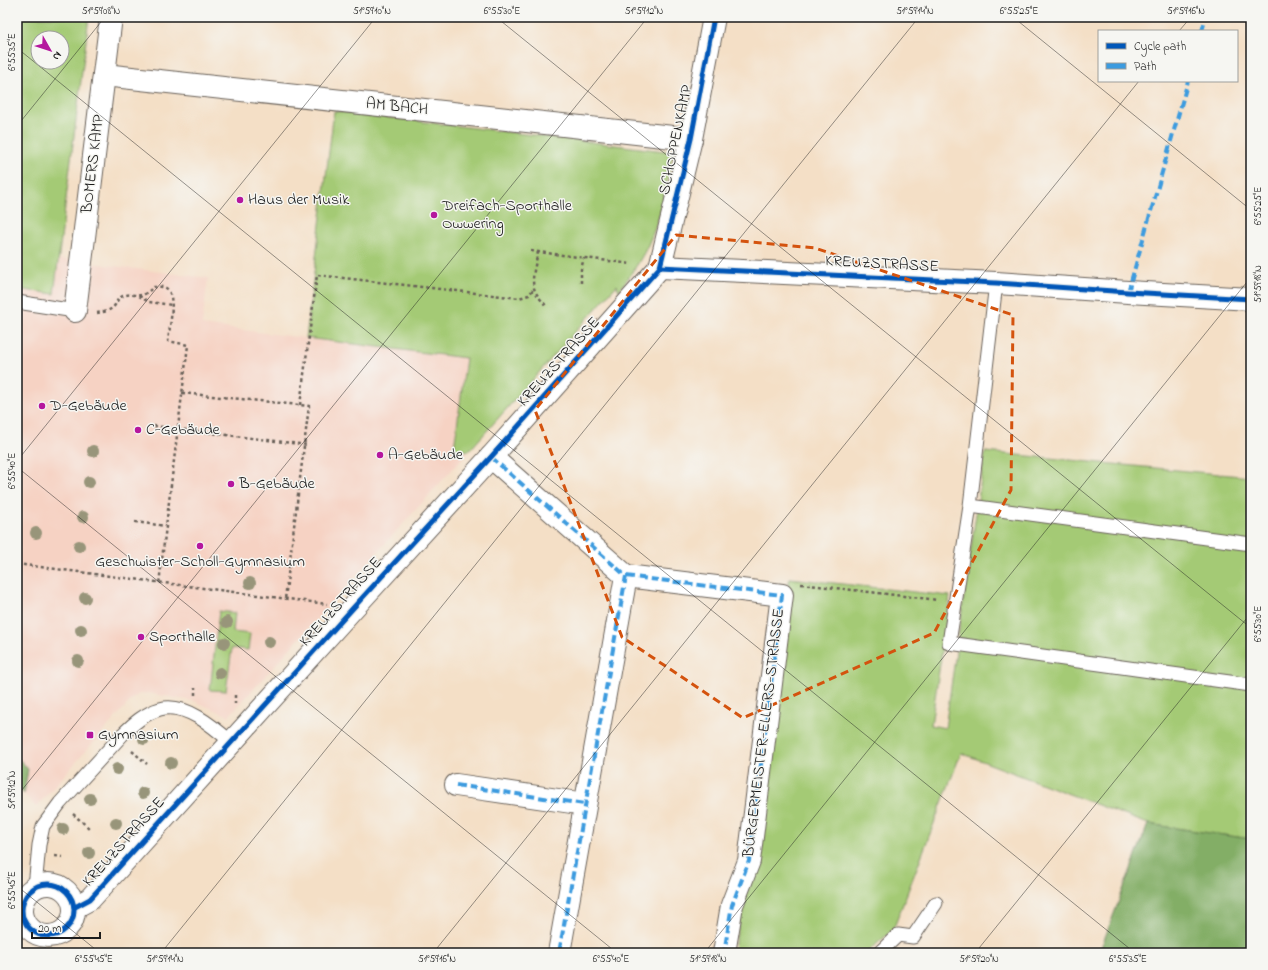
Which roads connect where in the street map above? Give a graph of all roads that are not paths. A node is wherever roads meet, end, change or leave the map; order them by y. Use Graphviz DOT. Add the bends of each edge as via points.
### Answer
graph roads {
  1 [pos="111,17"];
  2 [pos="714,17"];
  3 [pos="104,75"];
  4 [pos="691,139"];
  5 [pos="660,267"];
  6 [pos="996,283"];
  7 [pos="1251,299"];
  8 [pos="17,302"];
  9 [pos="75,310"];
  10 [pos="491,457"];
  11 [pos="970,506"];
  12 [pos="1251,544"];
  13 [pos="626,576"];
  14 [pos="1251,686"];
  15 [pos="231,742"];
  16 [pos="456,785"];
  17 [pos="585,804"];
  18 [pos="35,887"];
  19 [pos="936,903"];
  20 [pos="75,907"];
  21 [pos="20,920"];
  22 [pos="52,945"];
  23 [pos="559,953"];
  24 [pos="724,953"];
  25 [pos="879,953"];
  1 -- 3 [label="street, BOMERS KAMP"];
  2 -- 4 [label="street, SCHOPPENKAMP"];
  3 -- 4 [label="street, AM BACH"];
  3 -- 9 [label="street, BOMERS KAMP"];
  4 -- 5 [label="street, SCHOPPENKAMP"];
  5 -- 6 [label="street, KREUZSTRASSE"];
  5 -- 10 [label="street, KREUZSTRASSE"];
  6 -- 7 [label="street, KREUZSTRASSE"];
  6 -- 11 [label="lane"];
  8 -- 9 [label="lane"];
  10 -- 13 [label="street"];
  10 -- 15 [label="street, KREUZSTRASSE"];
  11 -- 12 [label="lane"];
  11 -- 14 [label="lane" via="949,643"];
  13 -- 17 [label="street"];
  13 -- 24 [label="street, BÜRGERMEISTER-ELLERS-STRASSE" via="782,595 749,861 732,905"];
  15 -- 18 [label="lane" via="214,727 178,708 161,708 133,724 60,803 43,826"];
  15 -- 20 [label="street, KREUZSTRASSE" via="90,899"];
  16 -- 17 [label="street"];
  17 -- 23 [label="street"];
  18 -- 20 [label="street" via="43,884 61,886 73,899"];
  18 -- 21 [label="street" via="25,898"];
  19 -- 25 [label="lane" via="914,937 898,935"];
  20 -- 22 [label="street" via="72,924"];
  21 -- 22 [label="street"];
}
